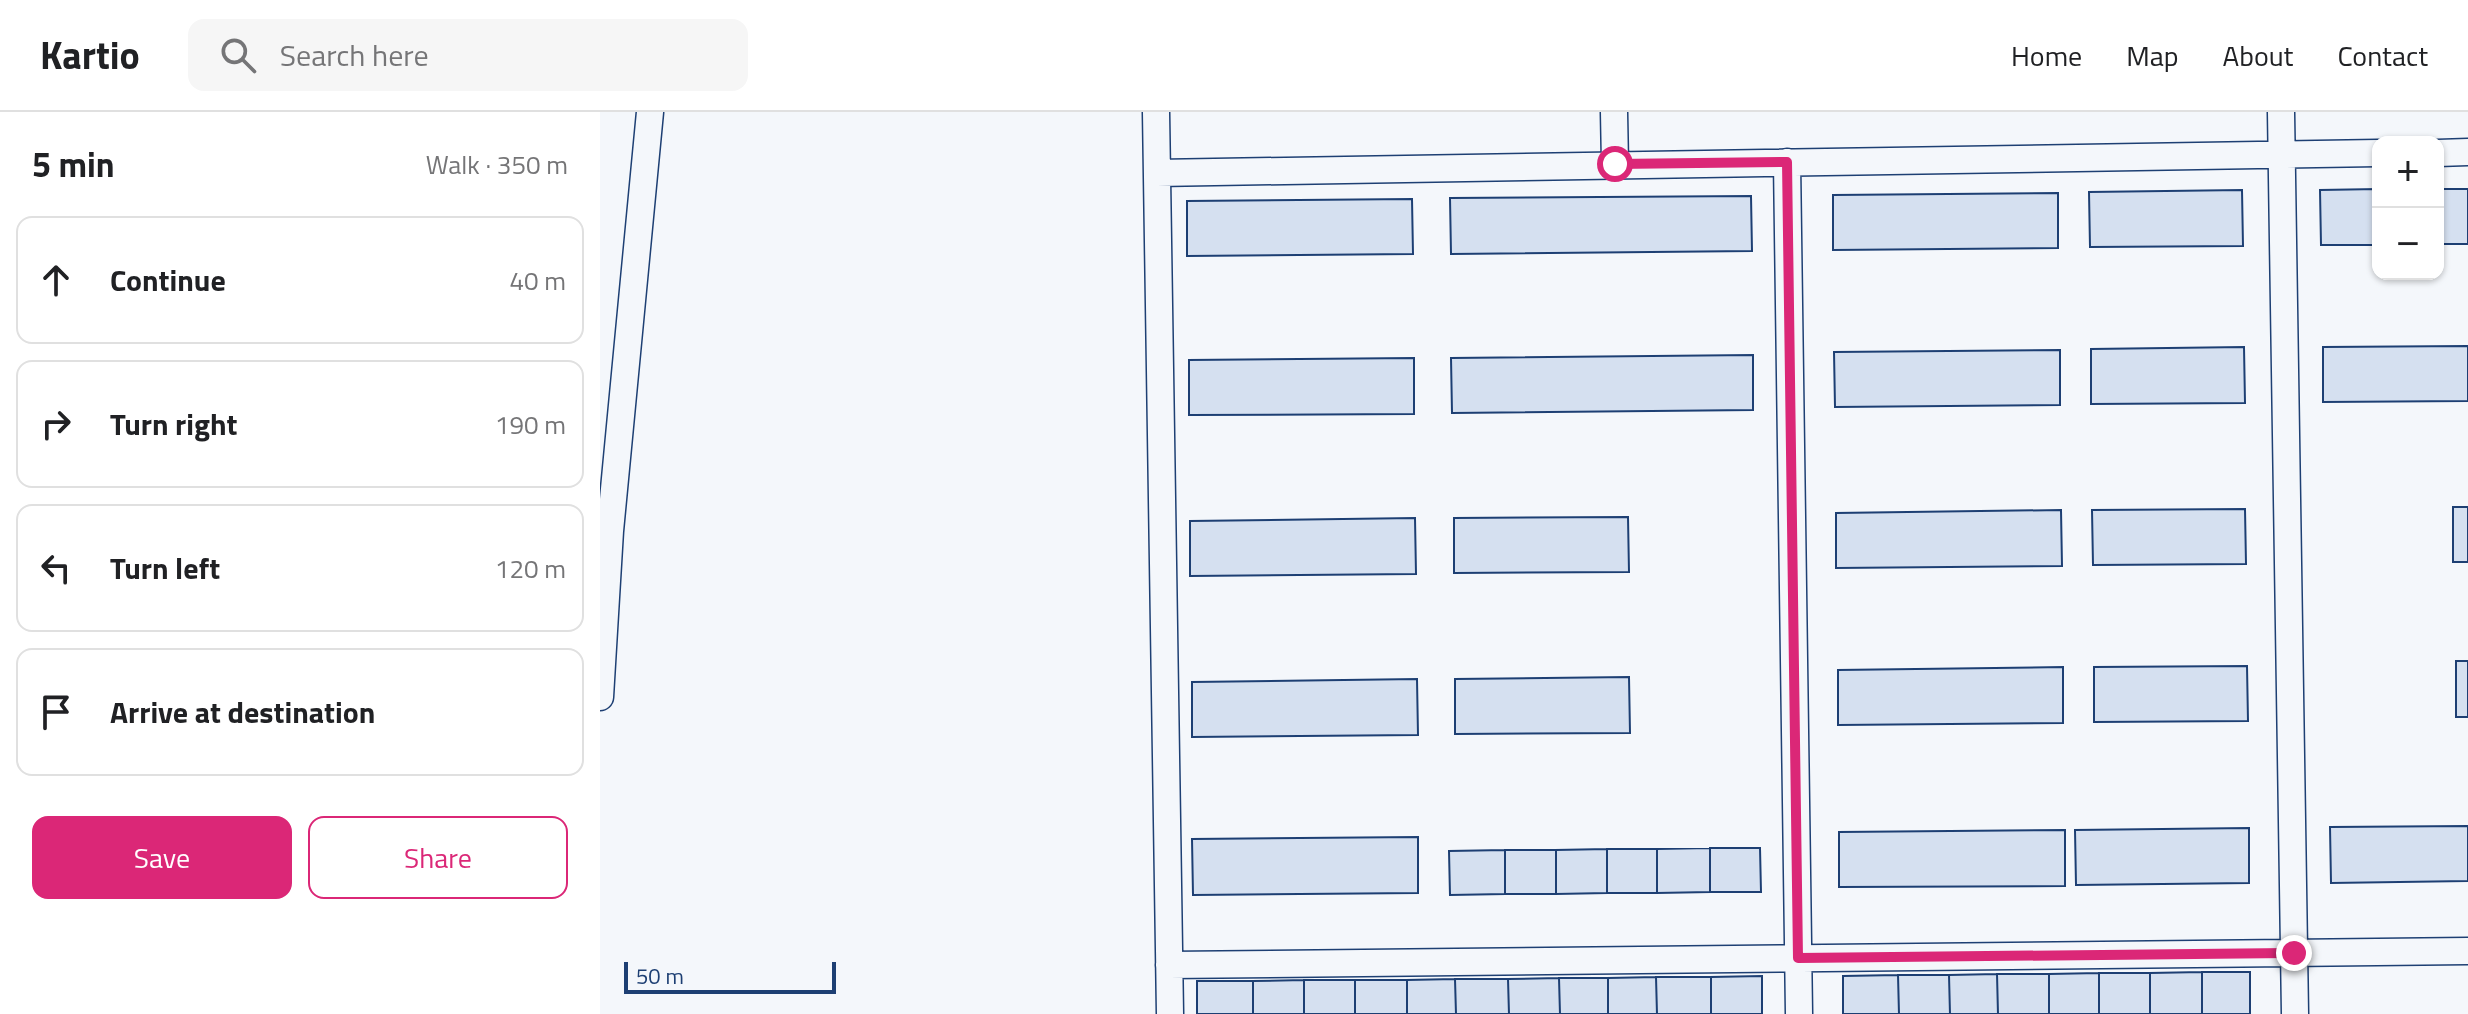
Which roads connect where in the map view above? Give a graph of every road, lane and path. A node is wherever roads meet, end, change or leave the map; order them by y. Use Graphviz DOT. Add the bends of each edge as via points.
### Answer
graph roads {
  1 [pos="650,112"];
  2 [pos="1156,112"];
  3 [pos="1614,112"];
  4 [pos="2281,112"];
  5 [pos="2468,152"];
  6 [pos="2372,153"];
  7 [pos="2444,153"];
  8 [pos="2282,155"];
  9 [pos="1787,162"];
  10 [pos="1615,164"];
  11 [pos="1157,173"];
  12 [pos="600,697"];
  13 [pos="2468,951"];
  14 [pos="2294,953"];
  15 [pos="1798,958"];
  16 [pos="1169,965"];
  17 [pos="1170,1014"];
  18 [pos="1799,1014"];
  19 [pos="2295,1014"];
  1 -- 12 [label="street"];
  2 -- 11 [label="street"];
  3 -- 10 [label="street"];
  4 -- 8 [label="street"];
  5 -- 7 [label="street"];
  6 -- 8 [label="street"];
  8 -- 9 [label="street"];
  8 -- 14 [label="street"];
  9 -- 10 [label="street"];
  9 -- 15 [label="street"];
  10 -- 11 [label="street"];
  11 -- 16 [label="street"];
  13 -- 14 [label="street"];
  14 -- 15 [label="street"];
  14 -- 19 [label="street"];
  15 -- 16 [label="street"];
  15 -- 18 [label="street"];
  16 -- 17 [label="street"];
}
